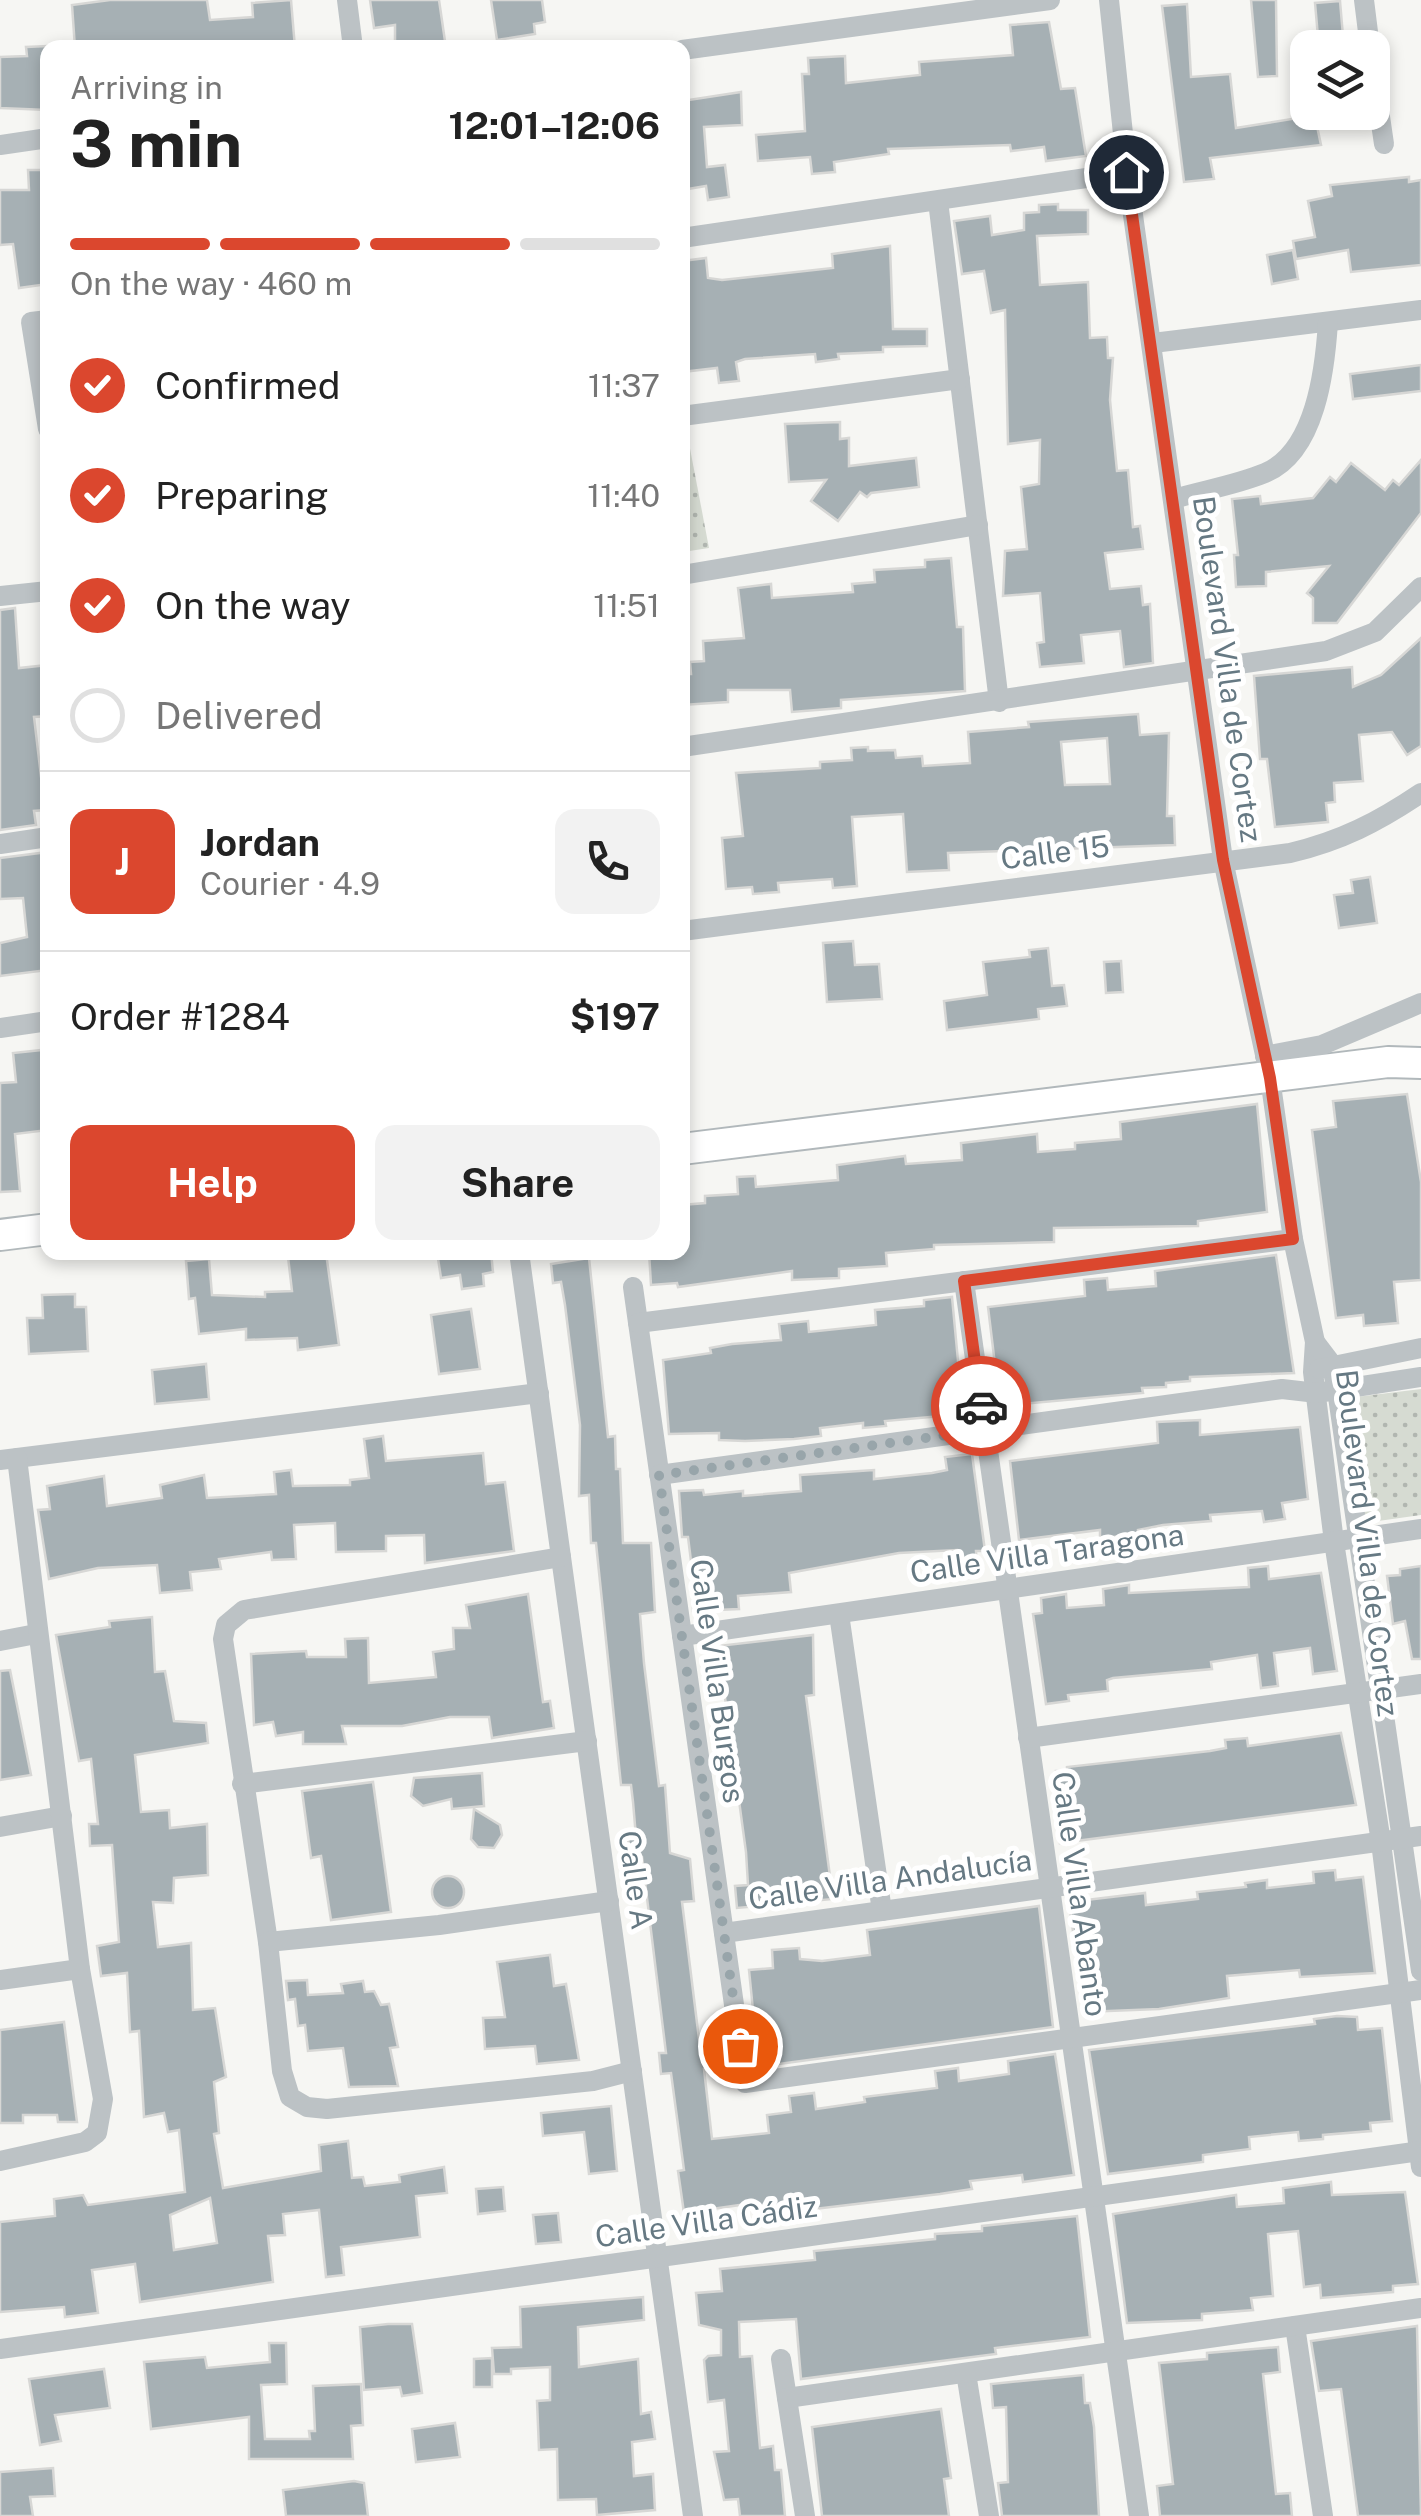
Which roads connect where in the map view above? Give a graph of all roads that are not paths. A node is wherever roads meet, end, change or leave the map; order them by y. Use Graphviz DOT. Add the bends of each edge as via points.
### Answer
graph roads {
  1 [pos="347,0"];
  2 [pos="1050,0"];
  3 [pos="1110,0"];
  4 [pos="1364,0"];
  5 [pos="1368,30"];
  6 [pos="353,40"];
  7 [pos="690,49"];
  8 [pos="1382,130"];
  9 [pos="40,139"];
  10 [pos="1384,144"];
  11 [pos="0,145"];
  12 [pos="1126,172"];
  13 [pos="938,200"];
  14 [pos="690,237"];
  15 [pos="1421,310"];
  16 [pos="40,321"];
  17 [pos="1328,322"];
  18 [pos="1154,342"];
  19 [pos="40,379"];
  20 [pos="960,379"];
  21 [pos="690,415"];
  22 [pos="1174,499"];
  23 [pos="978,524"];
  24 [pos="690,573"];
  25 [pos="1421,586"];
  26 [pos="40,593"];
  27 [pos="0,596"];
  28 [pos="1197,668"];
  29 [pos="999,702"];
  30 [pos="690,746"];
  31 [pos="1421,793"];
  32 [pos="40,838"];
  33 [pos="0,844"];
  34 [pos="1223,860"];
  35 [pos="690,930"];
  36 [pos="1421,1004"];
  37 [pos="40,1022"];
  38 [pos="0,1028"];
  39 [pos="1421,1063"];
  40 [pos="1267,1067"];
  41 [pos="690,1148"];
  42 [pos="40,1230"];
  43 [pos="0,1235"];
  44 [pos="1293,1239"];
  45 [pos="521,1260"];
  46 [pos="964,1281"];
  47 [pos="633,1287"];
  48 [pos="638,1323"];
  49 [pos="1421,1348"];
  50 [pos="1421,1377"];
  51 [pos="1325,1380"];
  52 [pos="539,1393"];
  53 [pos="984,1430"];
  54 [pos="8,1460"];
  55 [pos="659,1475"];
  56 [pos="1421,1529"];
  57 [pos="1360,1538"];
  58 [pos="1334,1542"];
  59 [pos="562,1557"];
  60 [pos="1010,1589"];
  61 [pos="839,1614"];
  62 [pos="36,1634"];
  63 [pos="682,1636"];
  64 [pos="0,1640"];
  65 [pos="1421,1684"];
  66 [pos="1384,1689"];
  67 [pos="1356,1693"];
  68 [pos="1028,1738"];
  69 [pos="586,1741"];
  70 [pos="242,1784"];
  71 [pos="62,1816"];
  72 [pos="0,1827"];
  73 [pos="1413,1838"];
  74 [pos="1380,1842"];
  75 [pos="1048,1888"];
  76 [pos="608,1902"];
  77 [pos="882,1911"];
  78 [pos="724,1932"];
  79 [pos="268,1942"];
  80 [pos="80,1968"];
  81 [pos="1421,1971"];
  82 [pos="0,1980"];
  83 [pos="1421,1990"];
  84 [pos="1398,1993"];
  85 [pos="1071,2038"];
  86 [pos="632,2071"];
  87 [pos="1420,2157"];
  88 [pos="0,2161"];
  89 [pos="1094,2197"];
  90 [pos="658,2258"];
  91 [pos="1421,2308"];
  92 [pos="1295,2326"];
  93 [pos="0,2349"];
  94 [pos="1116,2351"];
  95 [pos="781,2359"];
  96 [pos="966,2372"];
  97 [pos="787,2398"];
  98 [pos="693,2516"];
  99 [pos="805,2516"];
  100 [pos="990,2516"];
  101 [pos="1139,2516"];
  102 [pos="1323,2516"];
  1 -- 6 [label="street"];
  2 -- 7 [label="street"];
  3 -- 12 [label="street, Boulevard Villa de Cortez"];
  4 -- 5 [label="street"];
  8 -- 10 [label="street"];
  9 -- 11 [label="street"];
  12 -- 13 [label="street"];
  12 -- 18 [label="street, Boulevard Villa de Cortez"];
  13 -- 14 [label="street"];
  13 -- 20 [label="street"];
  15 -- 17 [label="street"];
  16 -- 19 [label="street" via="31,322"];
  17 -- 18 [label="street"];
  17 -- 22 [label="street" via="1319,396 1283,462"];
  18 -- 22 [label="street, Boulevard Villa de Cortez"];
  20 -- 21 [label="street"];
  20 -- 23 [label="street"];
  22 -- 28 [label="street, Boulevard Villa de Cortez"];
  23 -- 24 [label="street"];
  23 -- 29 [label="street"];
  25 -- 28 [label="street" via="1375,632 1326,651"];
  26 -- 27 [label="street"];
  28 -- 29 [label="street"];
  28 -- 34 [label="street, Boulevard Villa de Cortez"];
  29 -- 30 [label="street"];
  31 -- 34 [label="street, Calle 15" via="1336,842"];
  32 -- 33 [label="street"];
  34 -- 35 [label="street, Calle 15"];
  34 -- 40 [label="street, Boulevard Villa de Cortez"];
  36 -- 40 [label="street"];
  37 -- 38 [label="street"];
  39 -- 40 [label="street"];
  40 -- 41 [label="street"];
  40 -- 44 [label="street, Boulevard Villa de Cortez"];
  42 -- 43 [label="street"];
  44 -- 46 [label="street"];
  44 -- 51 [label="street, Boulevard Villa de Cortez"];
  45 -- 52 [label="street, Calle A"];
  46 -- 48 [label="street"];
  46 -- 53 [label="street, Calle Villa Abanto"];
  47 -- 48 [label="street, Calle Villa Burgos"];
  48 -- 55 [label="street, Calle Villa Burgos"];
  49 -- 51 [label="street"];
  50 -- 51 [label="street"];
  51 -- 53 [label="street"];
  51 -- 57 [label="street, Boulevard Villa de Cortez"];
  51 -- 58 [label="street, Boulevard Villa de Cortez"];
  52 -- 54 [label="street"];
  52 -- 59 [label="street, Calle A"];
  53 -- 55 [label="street"];
  53 -- 60 [label="street, Calle Villa Abanto"];
  54 -- 62 [label="street"];
  55 -- 63 [label="street, Calle Villa Burgos"];
  56 -- 57 [label="street, Calle Villa Taragona"];
  57 -- 58 [label="street, Calle Villa Taragona"];
  57 -- 66 [label="street, Boulevard Villa de Cortez"];
  58 -- 60 [label="street, Calle Villa Taragona"];
  58 -- 67 [label="street, Boulevard Villa de Cortez"];
  59 -- 69 [label="street, Calle A"];
  59 -- 70 [label="street" via="234,1616 223,1639"];
  60 -- 61 [label="street, Calle Villa Taragona"];
  60 -- 68 [label="street, Calle Villa Abanto"];
  61 -- 63 [label="street, Calle Villa Taragona"];
  61 -- 77 [label="street"];
  62 -- 64 [label="street"];
  62 -- 71 [label="street"];
  63 -- 78 [label="street, Calle Villa Burgos"];
  65 -- 66 [label="street"];
  66 -- 67 [label="street"];
  66 -- 73 [label="street, Boulevard Villa de Cortez"];
  67 -- 68 [label="street"];
  67 -- 74 [label="street, Boulevard Villa de Cortez"];
  68 -- 75 [label="street, Calle Villa Abanto"];
  69 -- 70 [label="street"];
  69 -- 76 [label="street, Calle A"];
  70 -- 79 [label="street"];
  71 -- 72 [label="street"];
  71 -- 80 [label="street"];
  73 -- 74 [label="street, Calle Villa Andalucía"];
  73 -- 81 [label="street, Boulevard Villa de Cortez"];
  74 -- 75 [label="street, Calle Villa Andalucía"];
  74 -- 84 [label="street, Boulevard Villa de Cortez"];
  75 -- 77 [label="street, Calle Villa Andalucía"];
  75 -- 85 [label="street, Calle Villa Abanto"];
  76 -- 79 [label="street"];
  76 -- 86 [label="street, Calle A"];
  77 -- 78 [label="street, Calle Villa Andalucía"];
  78 -- 85 [label="street, Calle Villa Burgos" via="745,2084"];
  79 -- 86 [label="street" via="282,2071 290,2097 307,2107 574,2083"];
  80 -- 82 [label="street"];
  80 -- 88 [label="street" via="104,2099 98,2132 74,2148"];
  83 -- 84 [label="street"];
  84 -- 85 [label="street"];
  84 -- 87 [label="street, Boulevard Villa de Cortez"];
  85 -- 89 [label="street, Calle Villa Abanto"];
  86 -- 90 [label="street, Calle A"];
  87 -- 89 [label="street, Calle Villa Cádiz"];
  89 -- 90 [label="street, Calle Villa Cádiz"];
  89 -- 94 [label="street, Calle Villa Abanto"];
  90 -- 93 [label="street, Calle Villa Cádiz"];
  90 -- 98 [label="street, Calle A"];
  91 -- 92 [label="street"];
  92 -- 94 [label="street"];
  92 -- 102 [label="street"];
  94 -- 96 [label="street"];
  94 -- 101 [label="street, Calle Villa Abanto"];
  95 -- 97 [label="street"];
  96 -- 97 [label="street"];
  96 -- 100 [label="street"];
  97 -- 99 [label="street"];
}
